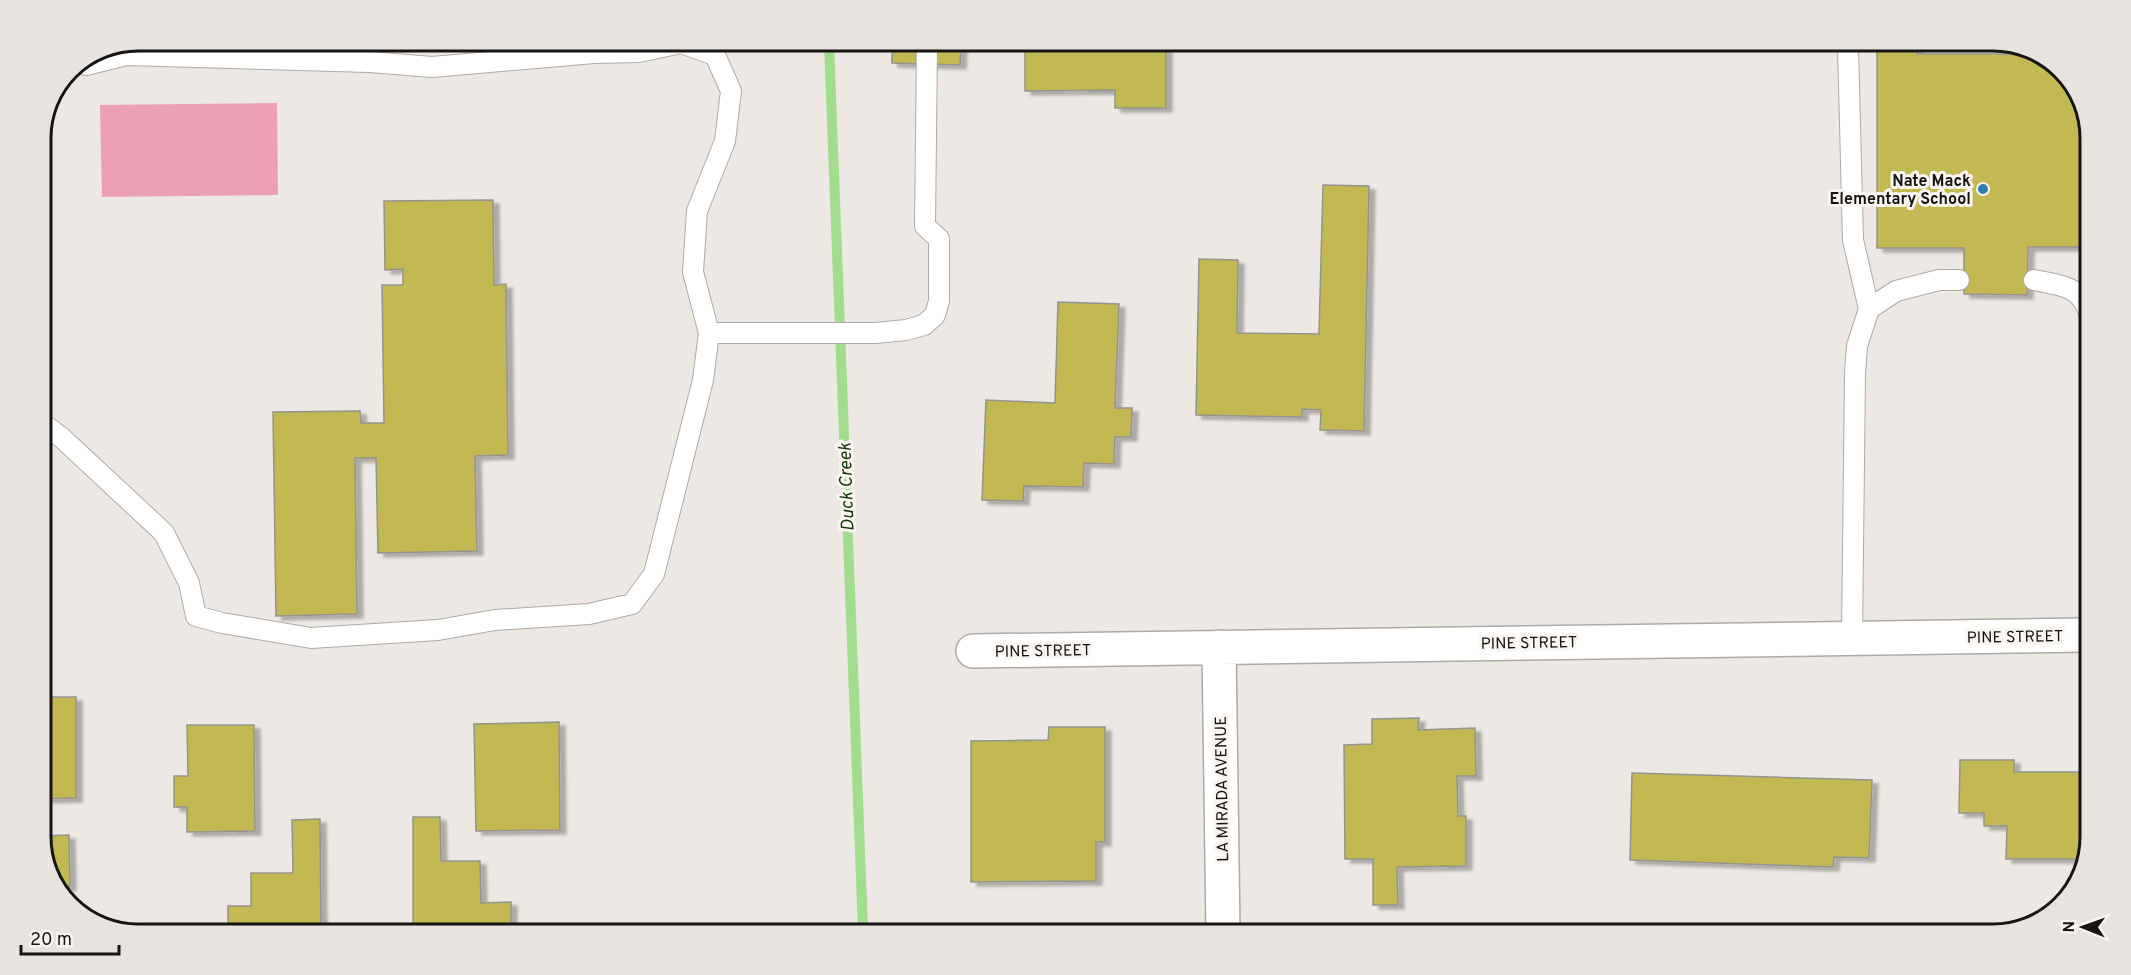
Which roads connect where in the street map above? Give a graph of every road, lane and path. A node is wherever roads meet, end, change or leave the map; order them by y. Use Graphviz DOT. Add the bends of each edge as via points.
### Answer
graph roads {
  1 [pos="644,51"];
  2 [pos="702,51"];
  3 [pos="927,51"];
  4 [pos="1848,51"];
  5 [pos="97,62"];
  6 [pos="1959,280"];
  7 [pos="2034,280"];
  8 [pos="2080,298"];
  9 [pos="1869,309"];
  10 [pos="709,333"];
  11 [pos="51,430"];
  12 [pos="2080,635"];
  13 [pos="1852,638"];
  14 [pos="1219,646"];
  15 [pos="973,651"];
  16 [pos="1223,924"];
  1 -- 5 [label="lane" via="432,67 126,55"];
  2 -- 10 [label="lane" via="715,56 731,91 724,141 697,211 693,272"];
  3 -- 10 [label="lane" via="925,226 939,239 939,301 935,315 924,325 895,331"];
  4 -- 9 [label="lane" via="1852,240"];
  6 -- 9 [label="lane" via="1939,280 1896,291"];
  7 -- 8 [label="lane" via="2070,287"];
  9 -- 13 [label="lane" via="1857,346 1855,373"];
  10 -- 11 [label="lane" via="704,380 654,574 632,604 589,614 311,638 196,616 189,583 164,533"];
  12 -- 13 [label="street, PINE STREET"];
  13 -- 14 [label="street, PINE STREET"];
  14 -- 15 [label="street, PINE STREET"];
  14 -- 16 [label="street, LA MIRADA AVENUE"];
}
